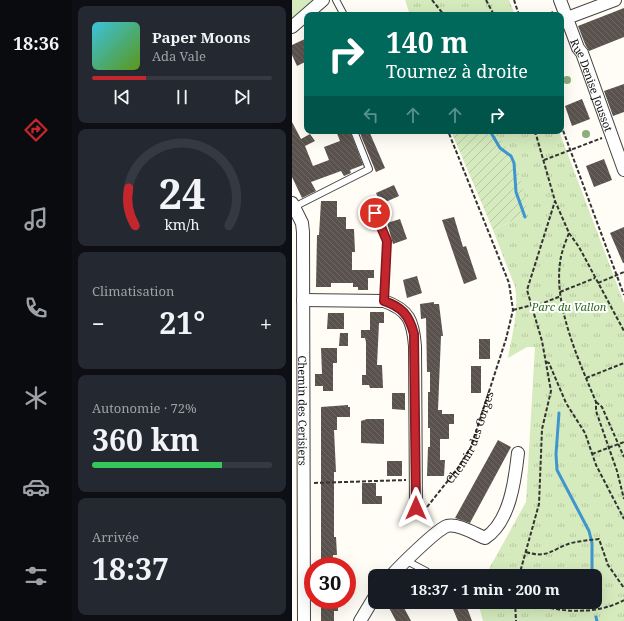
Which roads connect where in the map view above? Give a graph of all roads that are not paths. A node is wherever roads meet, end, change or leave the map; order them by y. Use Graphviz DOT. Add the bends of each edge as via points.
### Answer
graph roads {
  1 [pos="323,0"];
  2 [pos="336,0"];
  3 [pos="560,0"];
  4 [pos="615,0"];
  5 [pos="309,12"];
  6 [pos="342,12"];
  7 [pos="304,17"];
  8 [pos="567,18"];
  9 [pos="292,27"];
  10 [pos="355,134"];
  11 [pos="614,140"];
  12 [pos="624,170"];
  13 [pos="293,205"];
  14 [pos="375,213"];
  15 [pos="302,300"];
  16 [pos="384,301"];
  17 [pos="518,453"];
  18 [pos="416,508"];
  19 [pos="405,560"];
  20 [pos="397,569"];
  21 [pos="422,569"];
  22 [pos="368,608"];
  23 [pos="304,621"];
  24 [pos="360,621"];
  1 -- 5 [label="street"];
  2 -- 6 [label="lane"];
  3 -- 8 [label="street, Rue Denise Joussot"];
  4 -- 8 [label="street"];
  7 -- 9 [label="street"];
  8 -- 11 [label="street, Rue Denise Joussot"];
  10 -- 13 [label="lane" via="369,169"];
  11 -- 12 [label="street, Rue Denise Joussot"];
  13 -- 15 [label="street, Chemin des Cerisiers" via="302,223 303,232"];
  14 -- 16 [label="lane" via="387,241"];
  15 -- 16 [label="street"];
  15 -- 23 [label="street, Chemin des Cerisiers"];
  16 -- 18 [label="street" via="396,305 405,312 414,334"];
  17 -- 19 [label="street" via="514,487 494,532 485,538 456,526 446,526"];
  19 -- 20 [label="street"];
  19 -- 21 [label="lane"];
  22 -- 24 [label="street"];
}
